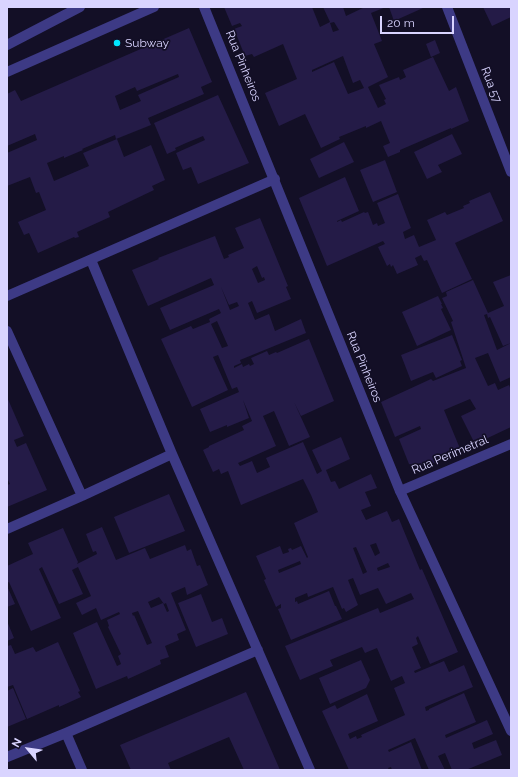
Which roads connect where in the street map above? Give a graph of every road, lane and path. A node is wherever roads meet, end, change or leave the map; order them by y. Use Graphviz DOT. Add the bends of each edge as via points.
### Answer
graph roads {
  1 [pos="80,7"];
  2 [pos="154,7"];
  3 [pos="204,7"];
  4 [pos="447,7"];
  5 [pos="7,45"];
  6 [pos="7,72"];
  7 [pos="511,172"];
  8 [pos="275,179"];
  9 [pos="91,260"];
  10 [pos="7,296"];
  11 [pos="7,331"];
  12 [pos="511,444"];
  13 [pos="172,454"];
  14 [pos="400,491"];
  15 [pos="82,496"];
  16 [pos="7,529"];
  17 [pos="258,650"];
  18 [pos="511,731"];
  19 [pos="66,733"];
  20 [pos="7,757"];
  21 [pos="82,770"];
  22 [pos="310,770"];
  1 -- 5 [label="street"];
  2 -- 6 [label="street"];
  3 -- 8 [label="street, Rua Pinheiros"];
  4 -- 7 [label="street, Rua 57"];
  8 -- 9 [label="street"];
  8 -- 14 [label="street, Rua Pinheiros"];
  9 -- 10 [label="street"];
  9 -- 13 [label="street"];
  11 -- 15 [label="street"];
  12 -- 14 [label="street, Rua Perimetral"];
  13 -- 15 [label="street"];
  13 -- 17 [label="street"];
  14 -- 18 [label="street, Rua Pinheiros"];
  15 -- 16 [label="street"];
  17 -- 19 [label="street"];
  17 -- 22 [label="street"];
  19 -- 20 [label="street"];
  19 -- 21 [label="street"];
}
